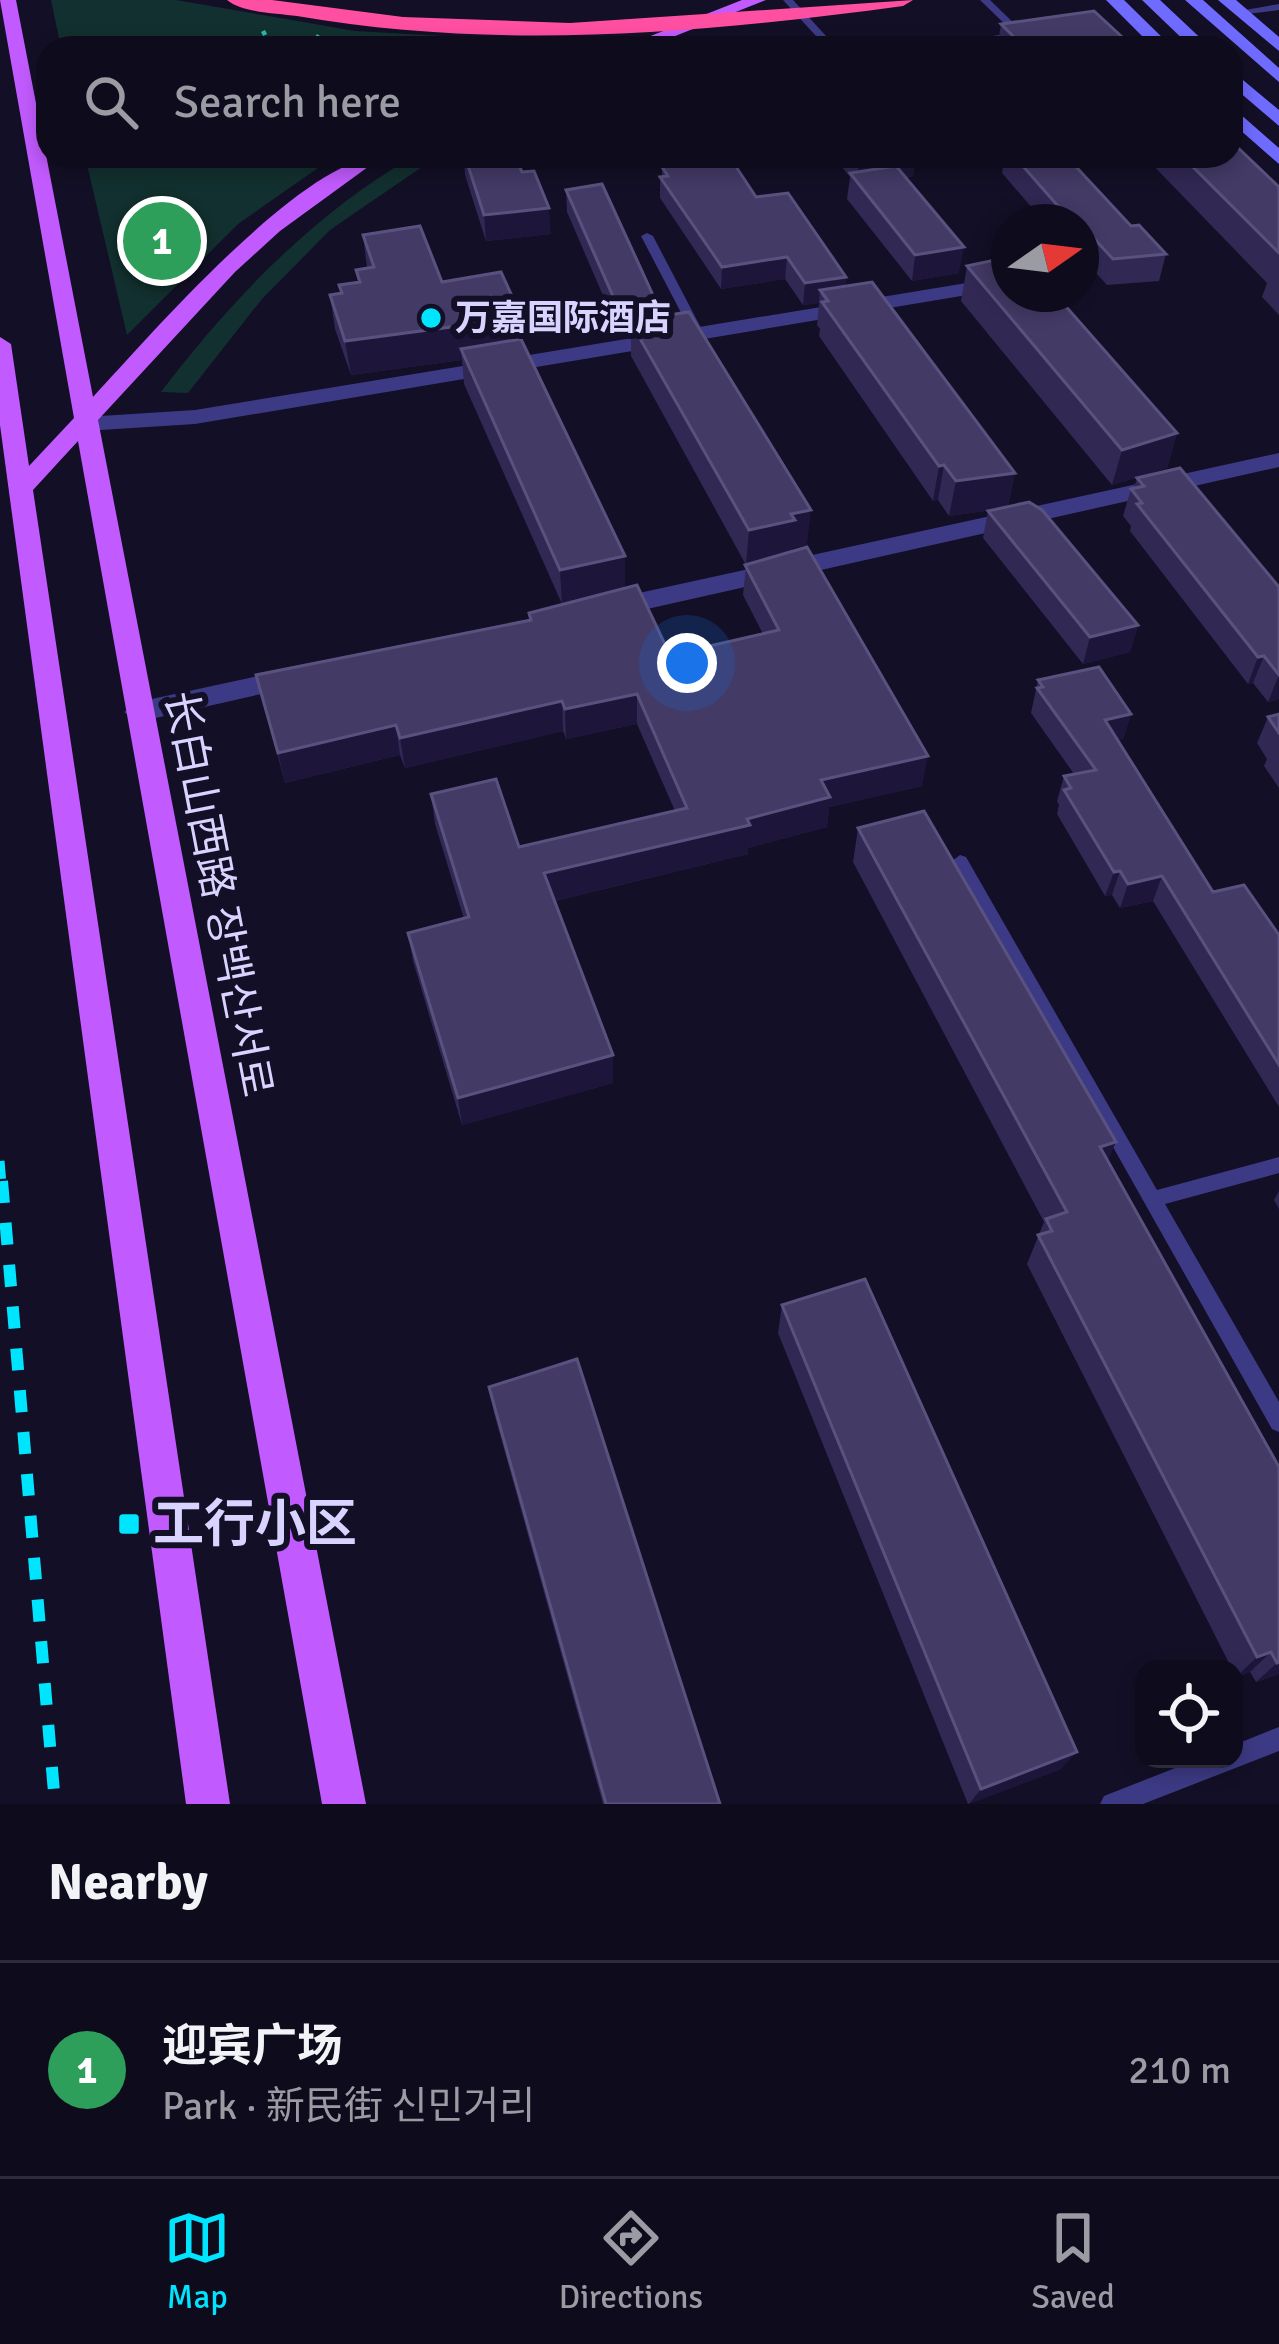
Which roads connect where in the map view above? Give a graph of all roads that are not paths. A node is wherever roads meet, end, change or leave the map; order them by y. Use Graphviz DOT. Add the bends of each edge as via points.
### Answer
graph roads {
  1 [pos="8,0"];
  2 [pos="236,0"];
  3 [pos="723,0"];
  4 [pos="903,0"];
  5 [pos="985,0"];
  6 [pos="1114,0"];
  7 [pos="1150,0"];
  8 [pos="1193,0"];
  9 [pos="1233,6"];
  10 [pos="795,7"];
  11 [pos="1279,7"];
  12 [pos="755,11"];
  13 [pos="689,26"];
  14 [pos="481,28"];
  15 [pos="558,32"];
  16 [pos="1040,32"];
  17 [pos="1021,34"];
  18 [pos="563,36"];
  19 [pos="663,36"];
  20 [pos="671,36"];
  21 [pos="821,36"];
  22 [pos="1008,36"];
  23 [pos="1152,36"];
  24 [pos="1189,36"];
  25 [pos="1233,36"];
  26 [pos="1243,45"];
  27 [pos="1279,46"];
  28 [pos="1279,77"];
  29 [pos="1243,86"];
  30 [pos="1279,119"];
  31 [pos="1243,124"];
  32 [pos="36,154"];
  33 [pos="1279,158"];
  34 [pos="39,168"];
  35 [pos="354,168"];
  36 [pos="647,236"];
  37 [pos="991,285"];
  38 [pos="698,334"];
  39 [pos="0,344"];
  40 [pos="85,424"];
  41 [pos="1279,460"];
  42 [pos="19,490"];
  43 [pos="576,616"];
  44 [pos="322,671"];
  45 [pos="138,712"];
  46 [pos="960,861"];
  47 [pos="1279,1165"];
  48 [pos="1151,1200"];
  49 [pos="1279,1423"];
  50 [pos="1279,1739"];
  51 [pos="1243,1753"];
  52 [pos="1205,1768"];
  53 [pos="208,1804"];
  54 [pos="344,1804"];
  55 [pos="1112,1804"];
  1 -- 32 [label="main road, 长白山西路 장백산서로"];
  2 -- 14 [label="highway"];
  3 -- 14 [label="highway"];
  4 -- 10 [label="highway"];
  5 -- 17 [label="lane"];
  6 -- 23 [label="main road"];
  7 -- 24 [label="main road"];
  8 -- 25 [label="main road"];
  9 -- 11 [label="lane"];
  9 -- 27 [label="main road"];
  10 -- 12 [label="highway"];
  10 -- 21 [label="lane"];
  12 -- 13 [label="highway"];
  12 -- 20 [label="main road"];
  13 -- 15 [label="highway"];
  13 -- 19 [label="main road"];
  14 -- 15 [label="highway"];
  15 -- 18 [label="highway"];
  16 -- 17 [label="lane"];
  17 -- 22 [label="lane"];
  26 -- 28 [label="main road"];
  29 -- 30 [label="main road"];
  31 -- 33 [label="main road"];
  34 -- 40 [label="main road, 长白山西路 장백산서로"];
  35 -- 40 [label="main road" via="220,270"];
  36 -- 38 [label="lane"];
  37 -- 38 [label="street"];
  38 -- 40 [label="street" via="195,417"];
  39 -- 42 [label="main road"];
  40 -- 42 [label="main road"];
  40 -- 45 [label="main road, 长白山西路 장백산서로"];
  41 -- 43 [label="street"];
  42 -- 53 [label="main road"];
  44 -- 45 [label="street"];
  45 -- 54 [label="main road, 长白山西路 장백산서로"];
  46 -- 48 [label="lane"];
  47 -- 48 [label="lane"];
  48 -- 49 [label="lane"];
  50 -- 51 [label="lane"];
  52 -- 55 [label="lane"];
}
